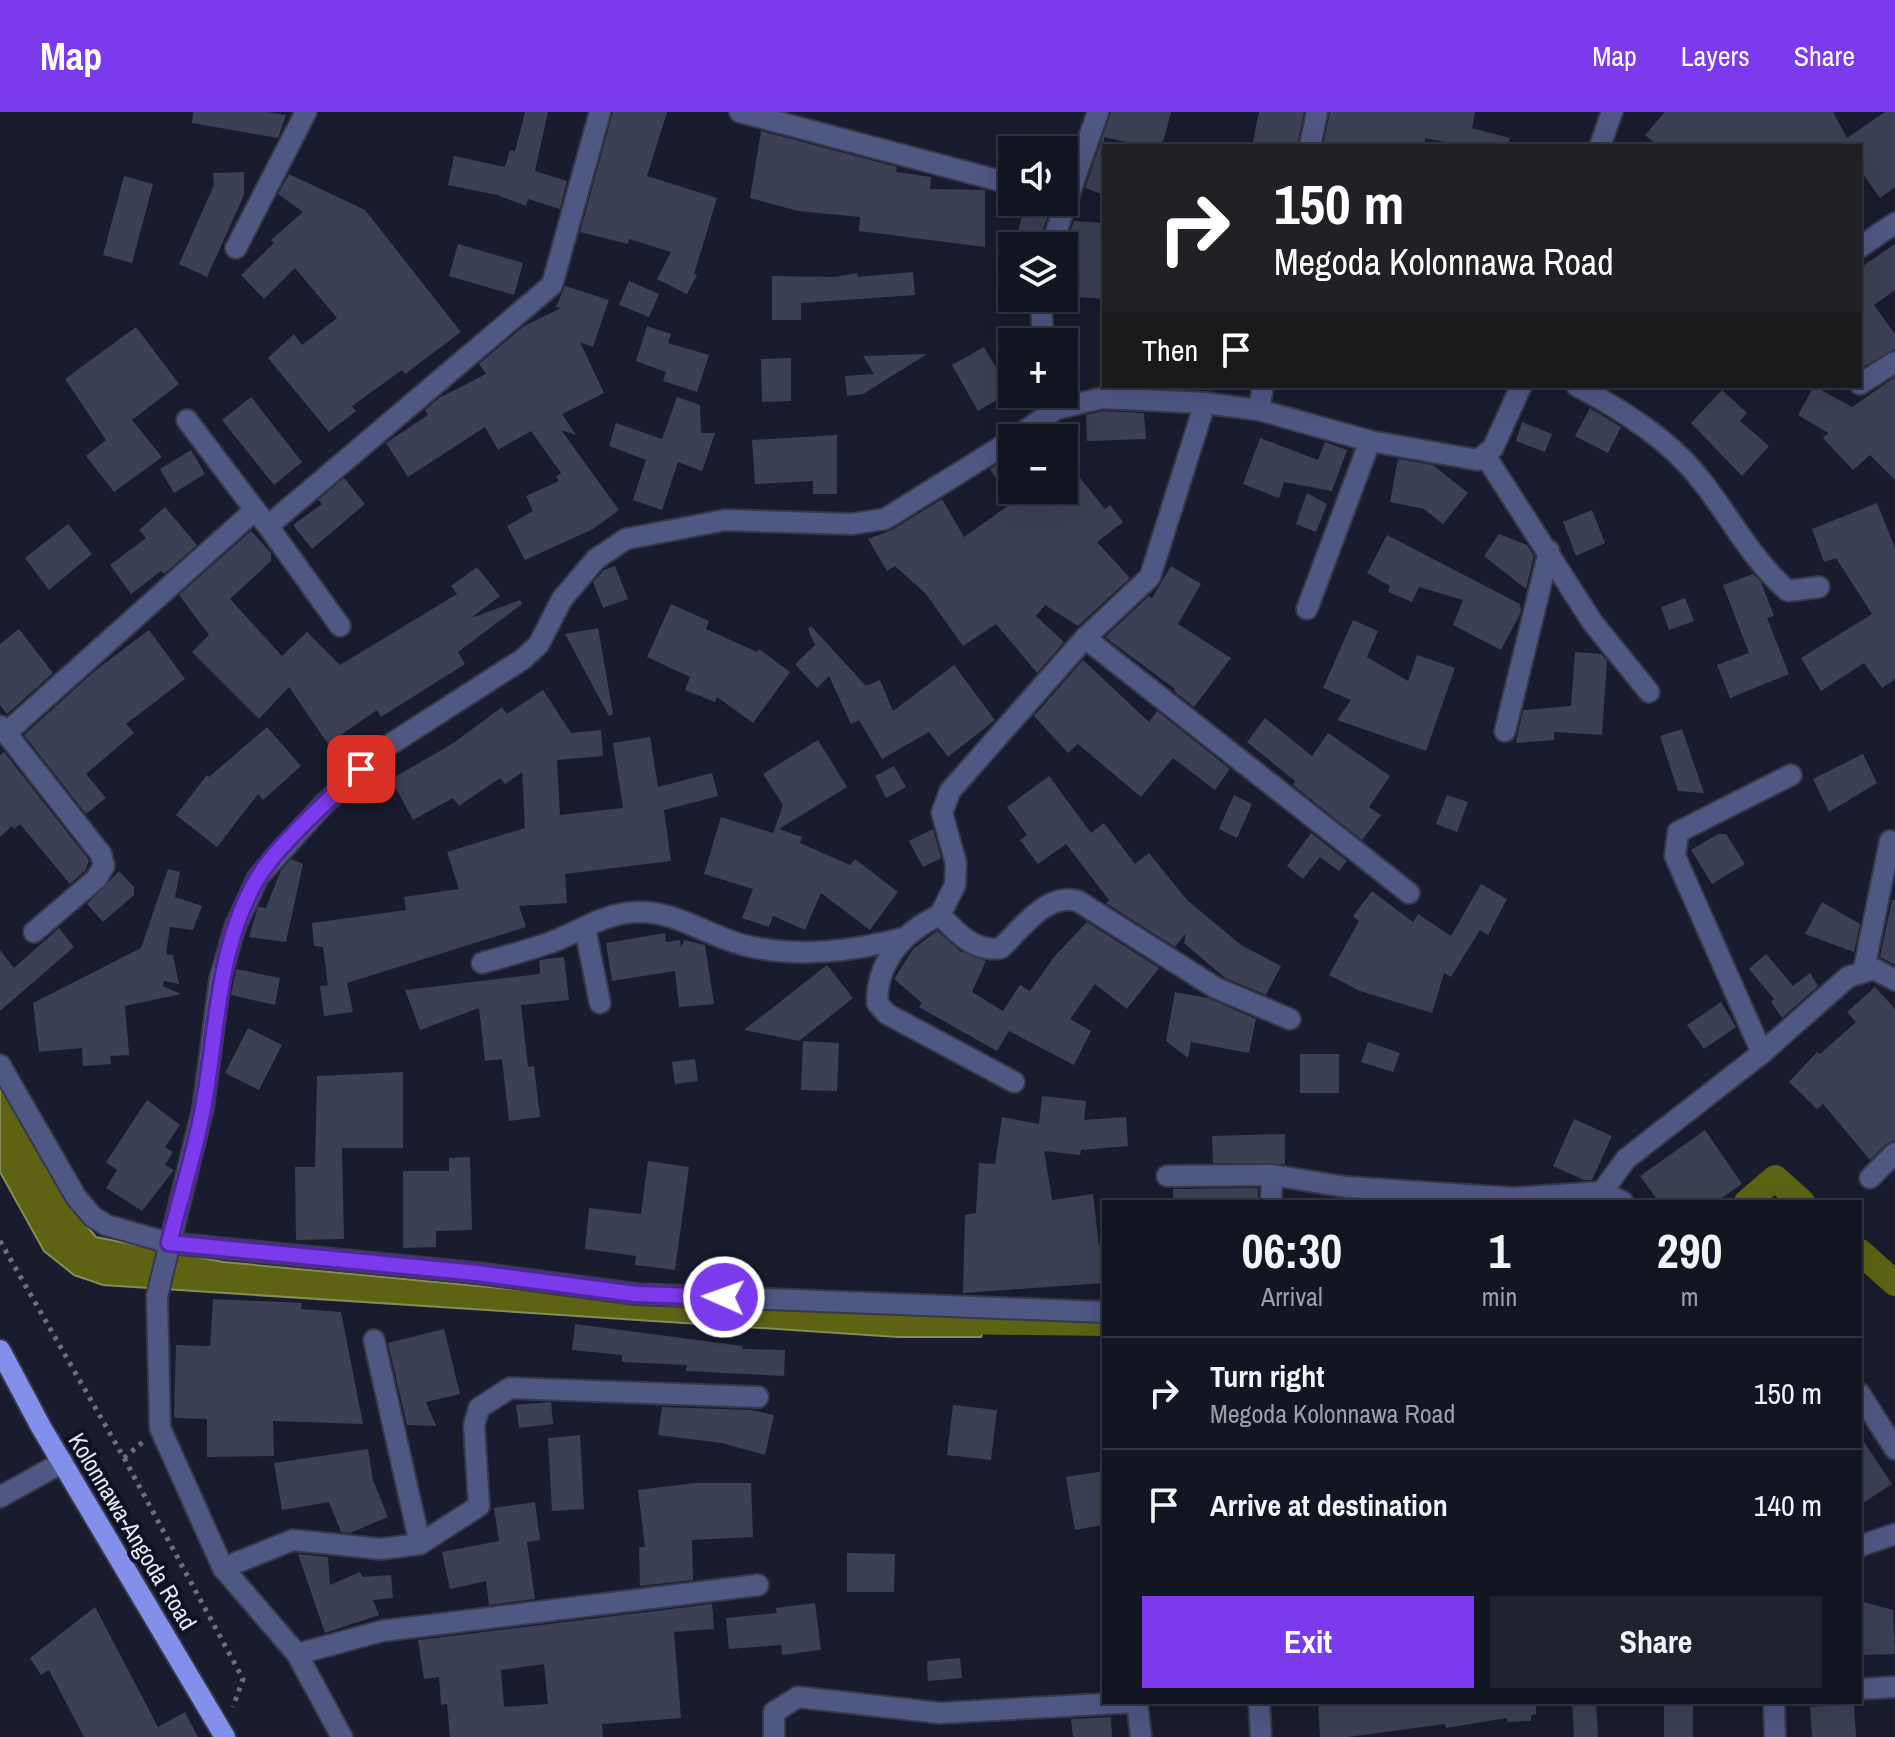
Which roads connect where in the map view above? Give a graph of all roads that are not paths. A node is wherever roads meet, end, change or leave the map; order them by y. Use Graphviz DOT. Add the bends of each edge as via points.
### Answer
graph roads {
  1 [pos="306,112"];
  2 [pos="600,112"];
  3 [pos="740,112"];
  4 [pos="1098,112"];
  5 [pos="1317,112"];
  6 [pos="1612,112"];
  7 [pos="1310,144"];
  8 [pos="1601,144"];
  9 [pos="1078,167"];
  10 [pos="998,180"];
  11 [pos="1895,223"];
  12 [pos="1862,246"];
  13 [pos="236,248"];
  14 [pos="1895,362"];
  15 [pos="1862,383"];
  16 [pos="1263,388"];
  17 [pos="1520,388"];
  18 [pos="1581,388"];
  19 [pos="1078,400"];
  20 [pos="1205,403"];
  21 [pos="1047,408"];
  22 [pos="1259,410"];
  23 [pos="187,420"];
  24 [pos="1030,424"];
  25 [pos="1370,441"];
  26 [pos="998,448"];
  27 [pos="1486,457"];
  28 [pos="255,510"];
  29 [pos="268,526"];
  30 [pos="1549,551"];
  31 [pos="1819,587"];
  32 [pos="1307,609"];
  33 [pos="340,626"];
  34 [pos="1085,638"];
  35 [pos="1649,692"];
  36 [pos="3,730"];
  37 [pos="1505,731"];
  38 [pos="1791,775"];
  39 [pos="1890,841"];
  40 [pos="1409,893"];
  41 [pos="940,915"];
  42 [pos="585,928"];
  43 [pos="34,932"];
  44 [pos="904,938"];
  45 [pos="482,963"];
  46 [pos="1864,969"];
  47 [pos="1895,980"];
  48 [pos="600,1003"];
  49 [pos="1290,1019"];
  50 [pos="1762,1053"];
  51 [pos="0,1065"];
  52 [pos="1014,1082"];
  53 [pos="1895,1153"];
  54 [pos="1272,1175"];
  55 [pos="1167,1176"];
  56 [pos="1870,1178"];
  57 [pos="1602,1192"];
  58 [pos="1271,1200"];
  59 [pos="1619,1200"];
  60 [pos="169,1243"];
  61 [pos="1102,1312"];
  62 [pos="374,1340"];
  63 [pos="0,1350"];
  64 [pos="758,1397"];
  65 [pos="1862,1397"];
  66 [pos="1895,1449"];
  67 [pos="63,1462"];
  68 [pos="0,1497"];
  69 [pos="1895,1534"];
  70 [pos="420,1544"];
  71 [pos="1862,1545"];
  72 [pos="223,1568"];
  73 [pos="758,1585"];
  74 [pos="297,1654"];
  75 [pos="1895,1687"];
  76 [pos="1862,1689"];
  77 [pos="1102,1704"];
  78 [pos="1138,1704"];
  79 [pos="1259,1704"];
  80 [pos="1774,1704"];
  81 [pos="224,1736"];
  82 [pos="342,1737"];
  83 [pos="774,1737"];
  84 [pos="1141,1737"];
  85 [pos="1261,1737"];
  86 [pos="1775,1737"];
  1 -- 13 [label="street"];
  2 -- 29 [label="street" via="552,285"];
  3 -- 10 [label="street"];
  4 -- 9 [label="street"];
  5 -- 7 [label="street"];
  6 -- 8 [label="street"];
  11 -- 12 [label="street"];
  14 -- 15 [label="street"];
  16 -- 22 [label="street"];
  17 -- 27 [label="street"];
  18 -- 31 [label="street" via="1630,414 1702,481 1766,572 1788,591"];
  19 -- 20 [label="street"];
  20 -- 22 [label="street"];
  20 -- 34 [label="street" via="1150,577"];
  21 -- 24 [label="street"];
  22 -- 25 [label="street"];
  23 -- 28 [label="street"];
  25 -- 27 [label="street" via="1478,460"];
  25 -- 32 [label="street"];
  26 -- 60 [label="street" via="885,519 852,524 725,520 626,539 596,559 562,599 539,644 523,659 380,751 324,804 258,877 235,927 220,979 203,1108"];
  27 -- 30 [label="street"];
  28 -- 29 [label="street"];
  28 -- 36 [label="street"];
  29 -- 33 [label="street"];
  30 -- 35 [label="street" via="1593,623"];
  30 -- 37 [label="street"];
  34 -- 40 [label="street"];
  34 -- 41 [label="street" via="950,791 942,813 956,863 955,885"];
  36 -- 43 [label="street" via="101,854 104,866"];
  38 -- 50 [label="street" via="1678,832 1674,845"];
  39 -- 46 [label="street"];
  41 -- 44 [label="street"];
  41 -- 49 [label="street" via="978,948 990,950 1001,948 1050,902 1064,897 1078,901 1216,988"];
  42 -- 44 [label="street" via="605,917 638,912 675,918 747,946 790,951 864,948"];
  42 -- 45 [label="street"];
  42 -- 48 [label="street"];
  44 -- 52 [label="street" via="889,955 877,1003 887,1014"];
  46 -- 47 [label="street"];
  46 -- 50 [label="street"];
  50 -- 57 [label="street" via="1626,1159"];
  51 -- 60 [label="street" via="76,1197 93,1217"];
  53 -- 56 [label="street"];
  54 -- 55 [label="street"];
  54 -- 57 [label="street" via="1346,1187 1513,1198"];
  54 -- 58 [label="street"];
  57 -- 59 [label="street"];
  60 -- 61 [label="street" via="636,1294"];
  60 -- 72 [label="street" via="157,1296 160,1428"];
  62 -- 70 [label="street"];
  63 -- 67 [label="main road, Kolonnawa-Angoda Road"];
  64 -- 70 [label="street" via="510,1388 479,1408 474,1425 479,1506"];
  65 -- 66 [label="street"];
  67 -- 68 [label="street"];
  67 -- 81 [label="main road, Kolonnawa-Angoda Road"];
  69 -- 71 [label="street"];
  70 -- 72 [label="street" via="381,1549 293,1540"];
  72 -- 74 [label="street"];
  73 -- 74 [label="street" via="382,1631"];
  74 -- 82 [label="street"];
  75 -- 76 [label="street"];
  77 -- 83 [label="street" via="940,1713 798,1697 774,1712"];
  78 -- 84 [label="street"];
  79 -- 85 [label="street"];
  80 -- 86 [label="street"];
}
